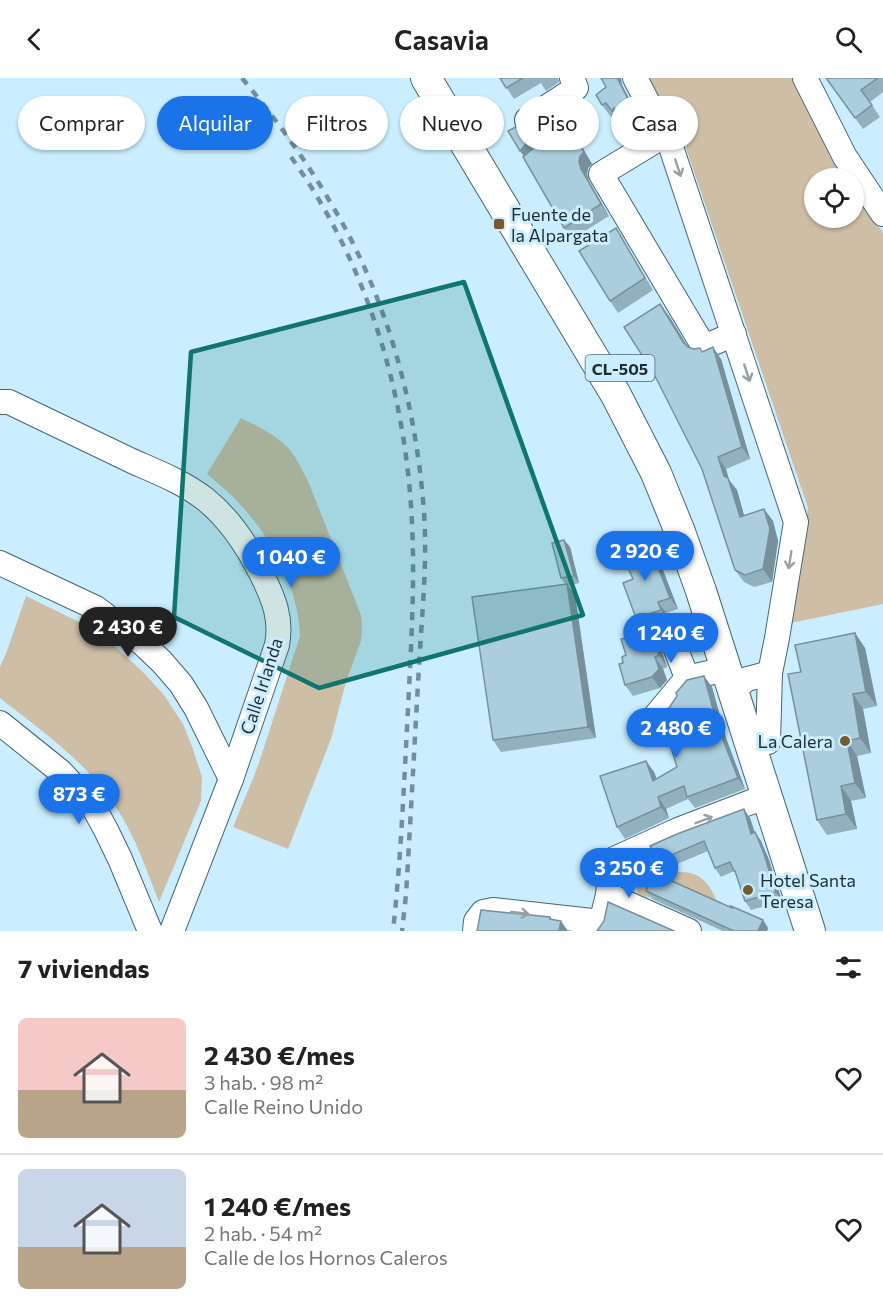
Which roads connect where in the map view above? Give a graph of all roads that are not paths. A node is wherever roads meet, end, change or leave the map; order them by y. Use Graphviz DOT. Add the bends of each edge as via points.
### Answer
graph roads {
  1 [pos="426,78"];
  2 [pos="446,78"];
  3 [pos="572,78"];
  4 [pos="635,78"];
  5 [pos="805,78"];
  6 [pos="564,96"];
  7 [pos="644,96"];
  8 [pos="640,150"];
  9 [pos="672,150"];
  10 [pos="883,214"];
  11 [pos="734,334"];
  12 [pos="0,402"];
  13 [pos="0,563"];
  14 [pos="672,639"];
  15 [pos="687,678"];
  16 [pos="744,678"];
  17 [pos="653,719"];
  18 [pos="0,723"];
  19 [pos="231,779"];
  20 [pos="766,796"];
  21 [pos="608,896"];
  22 [pos="600,926"];
  23 [pos="150,931"];
  24 [pos="172,931"];
  25 [pos="475,931"];
  26 [pos="689,931"];
  27 [pos="810,931"];
  28 [pos="828,931"];
  1 -- 16 [label="main road, CL-505" via="616,396 656,472"];
  2 -- 16 [label="main road, CL-505" via="630,386 672,466 697,525"];
  3 -- 6 [label="street" via="576,88"];
  4 -- 7 [label="street"];
  5 -- 10 [label="street" via="845,157"];
  8 -- 11 [label="street" via="601,174 704,347"];
  9 -- 11 [label="street, one-way"];
  11 -- 16 [label="street, one-way" via="796,522 777,638"];
  12 -- 19 [label="street, Calle Irlanda" via="9,402 192,490 218,512 248,548 274,602 279,631"];
  13 -- 19 [label="street" via="96,608 156,656 196,708"];
  14 -- 15 [label="street"];
  15 -- 16 [label="street"];
  15 -- 17 [label="street"];
  16 -- 20 [label="main road, CL-505"];
  16 -- 28 [label="main road, CL-505"];
  18 -- 23 [label="street" via="62,772 94,808"];
  19 -- 24 [label="street, Calle Irlanda"];
  21 -- 20 [label="street, one-way" via="612,860"];
  20 -- 27 [label="main road, CL-505"];
  21 -- 22 [label="street"];
  21 -- 26 [label="street"];
  25 -- 22 [label="street, one-way" via="483,912 493,910"];
}
